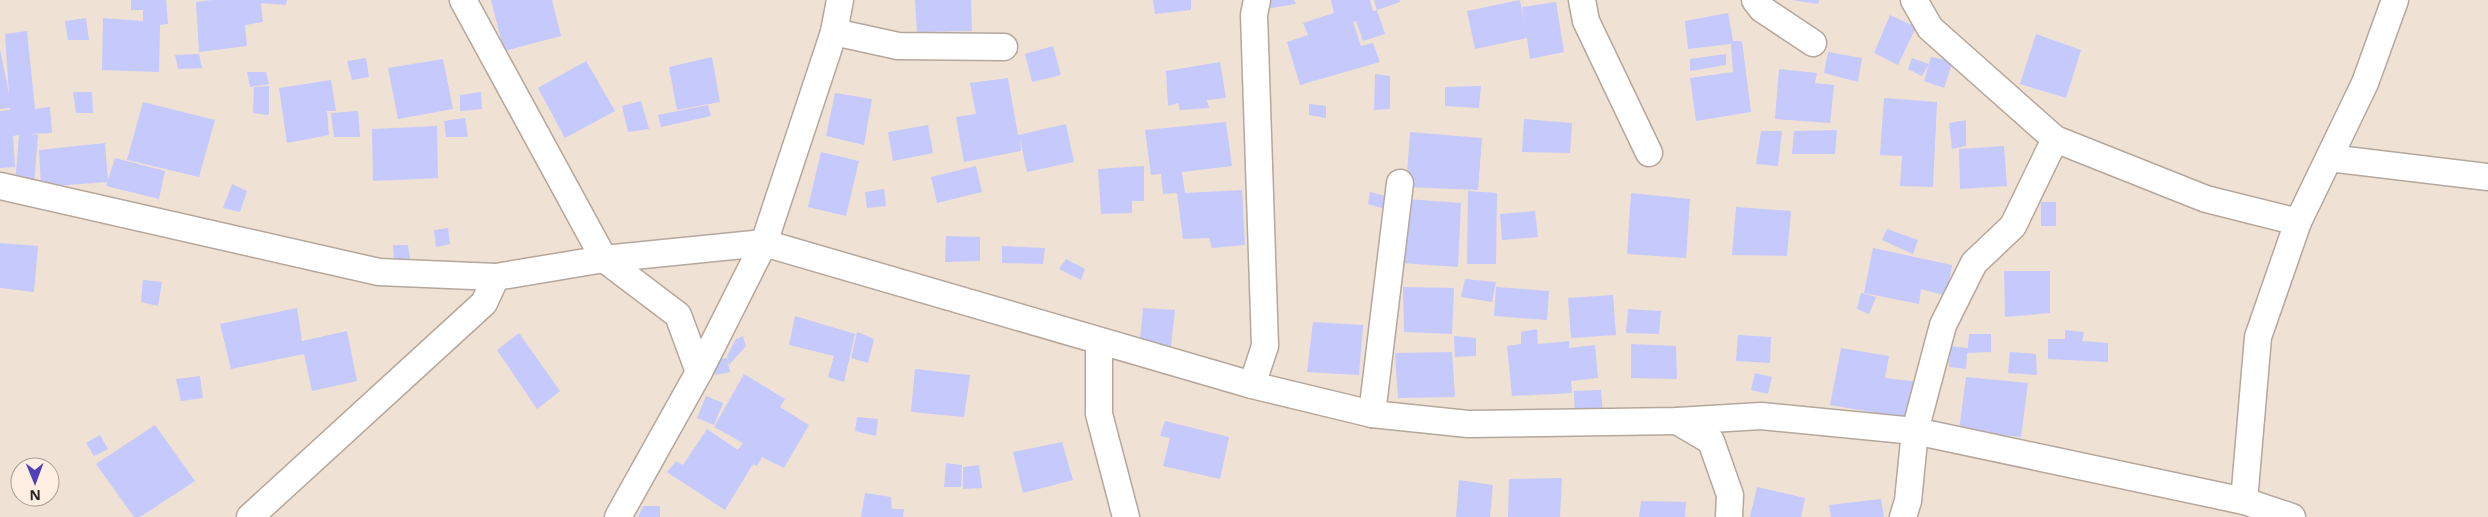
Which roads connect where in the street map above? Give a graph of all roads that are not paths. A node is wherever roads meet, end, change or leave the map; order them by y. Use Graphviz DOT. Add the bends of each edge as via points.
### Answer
graph roads {
  1 [pos="463,0"];
  2 [pos="840,0"];
  3 [pos="1258,0"];
  4 [pos="1582,0"];
  5 [pos="1755,0"];
  6 [pos="1914,0"];
  7 [pos="2395,0"];
  8 [pos="834,32"];
  9 [pos="1813,43"];
  10 [pos="1004,47"];
  11 [pos="2055,139"];
  12 [pos="1649,153"];
  13 [pos="2329,158"];
  14 [pos="2488,177"];
  15 [pos="1400,183"];
  16 [pos="0,186"];
  17 [pos="2298,222"];
  18 [pos="764,243"];
  19 [pos="604,259"];
  20 [pos="496,277"];
  21 [pos="1099,341"];
  22 [pos="699,372"];
  23 [pos="1252,386"];
  24 [pos="1372,414"];
  25 [pos="1677,421"];
  26 [pos="1915,431"];
  27 [pos="2244,501"];
  28 [pos="250,517"];
  29 [pos="618,517"];
  30 [pos="1126,517"];
  31 [pos="1729,517"];
  32 [pos="1903,517"];
  33 [pos="2292,517"];
  1 -- 19 [label="street"];
  2 -- 8 [label="street"];
  3 -- 23 [label="street" via="1254,15 1266,346"];
  4 -- 12 [label="street" via="1586,21"];
  5 -- 9 [label="street" via="1762,9"];
  6 -- 11 [label="street" via="1930,28"];
  7 -- 13 [label="street" via="2365,83"];
  8 -- 10 [label="street" via="898,46"];
  8 -- 18 [label="street"];
  11 -- 17 [label="street" via="2206,199"];
  11 -- 26 [label="street" via="2013,226 1974,263 1943,325"];
  13 -- 14 [label="street"];
  13 -- 17 [label="street"];
  15 -- 24 [label="street"];
  16 -- 20 [label="street" via="379,272"];
  17 -- 27 [label="street" via="2258,337"];
  18 -- 19 [label="street"];
  18 -- 21 [label="street"];
  18 -- 22 [label="street"];
  19 -- 20 [label="street"];
  19 -- 22 [label="street" via="678,315"];
  20 -- 28 [label="street" via="484,303"];
  21 -- 23 [label="street"];
  21 -- 30 [label="street" via="1099,414"];
  22 -- 29 [label="street"];
  23 -- 24 [label="street"];
  24 -- 25 [label="street" via="1468,424"];
  25 -- 26 [label="street" via="1761,416"];
  25 -- 31 [label="street" via="1711,441 1730,495"];
  26 -- 27 [label="street"];
  26 -- 32 [label="street" via="1908,501"];
  27 -- 33 [label="street"];
}
